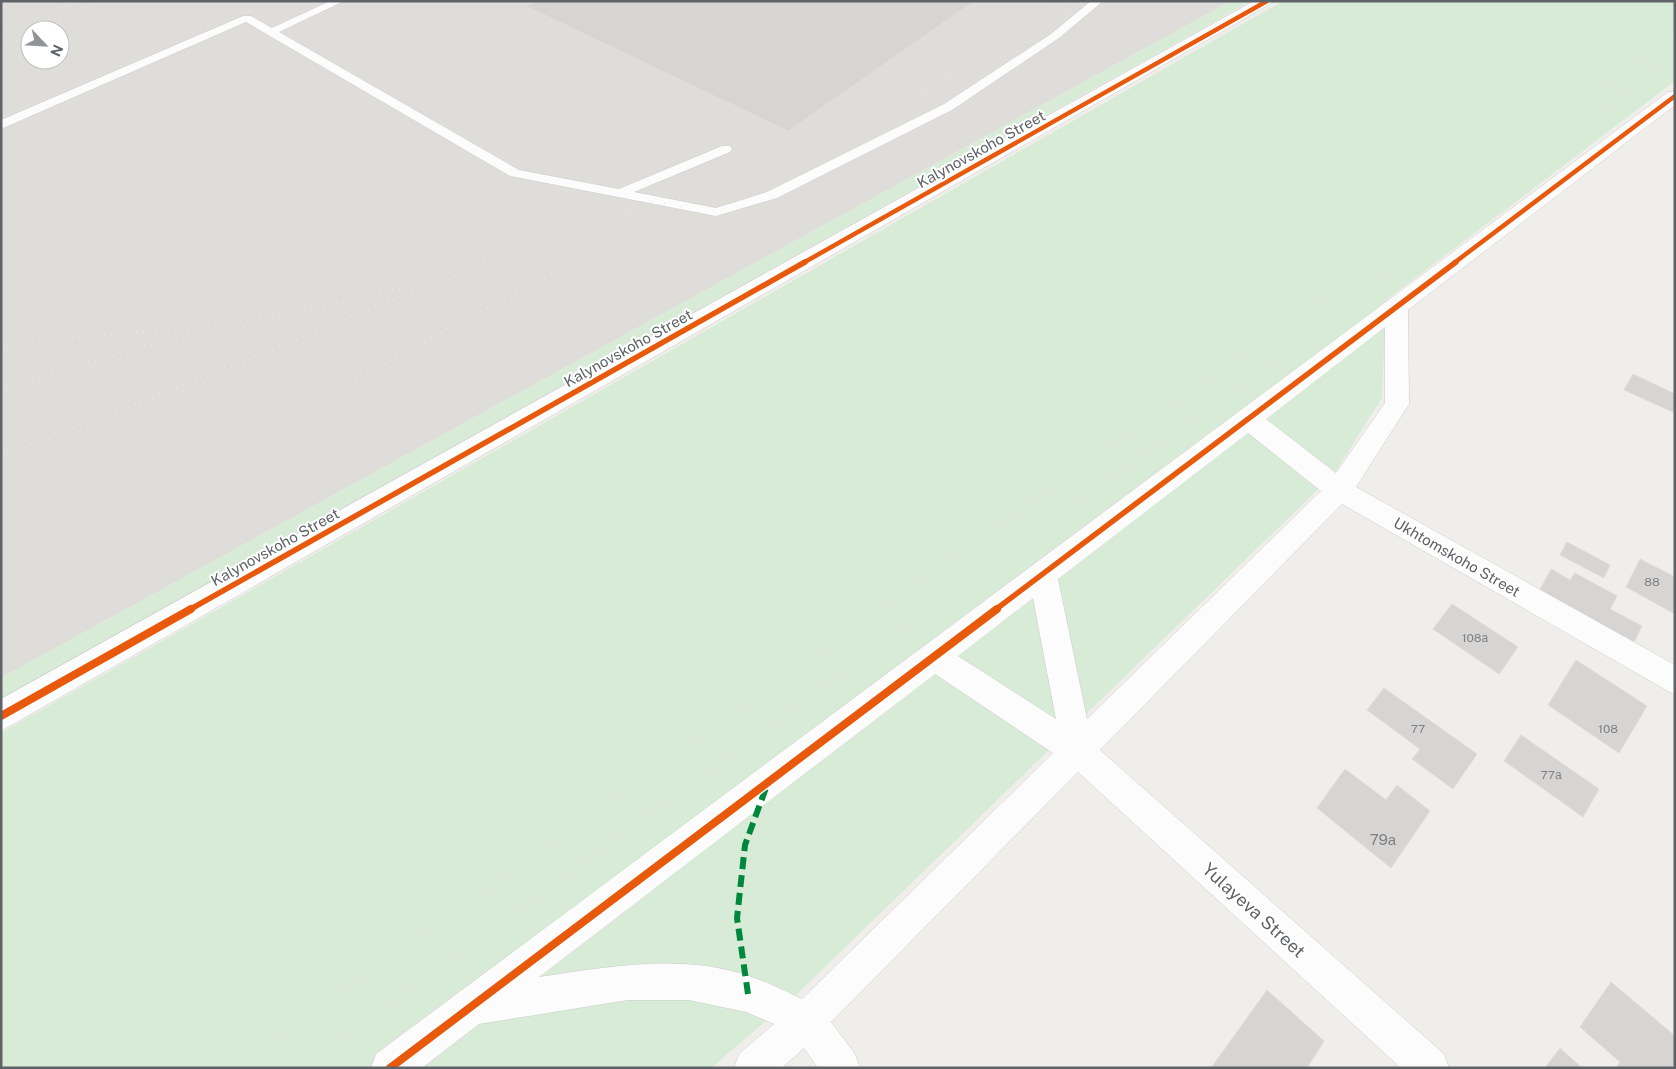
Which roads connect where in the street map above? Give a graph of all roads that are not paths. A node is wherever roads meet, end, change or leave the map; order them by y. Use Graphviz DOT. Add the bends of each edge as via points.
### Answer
graph roads {
  1 [pos="339,1"];
  2 [pos="1098,1"];
  3 [pos="1267,1"];
  4 [pos="271,32"];
  5 [pos="1675,96"];
  6 [pos="1,125"];
  7 [pos="726,149"];
  8 [pos="621,193"];
  9 [pos="1396,307"];
  10 [pos="1248,419"];
  11 [pos="1339,490"];
  12 [pos="1043,574"];
  13 [pos="933,656"];
  14 [pos="1675,681"];
  15 [pos="1,716"];
  16 [pos="1078,751"];
  17 [pos="470,1006"];
  18 [pos="807,1020"];
  19 [pos="390,1068"];
  20 [pos="753,1068"];
  21 [pos="841,1068"];
  22 [pos="1430,1068"];
  1 -- 4 [label="lane"];
  2 -- 8 [label="lane" via="1055,36 948,107 772,195 716,212"];
  3 -- 15 [label="street, Kalynovskoho Street"];
  4 -- 6 [label="lane" via="247,18"];
  4 -- 8 [label="lane" via="516,173"];
  5 -- 9 [label="street"];
  7 -- 8 [label="lane"];
  9 -- 10 [label="street"];
  9 -- 11 [label="street" via="1397,404"];
  10 -- 11 [label="street, Ukhtomskoho Street"];
  10 -- 12 [label="street"];
  11 -- 14 [label="street, Ukhtomskoho Street"];
  11 -- 16 [label="street"];
  12 -- 13 [label="street"];
  12 -- 16 [label="street"];
  13 -- 16 [label="street, Yulayeva Street"];
  13 -- 17 [label="street"];
  16 -- 18 [label="street"];
  16 -- 22 [label="street, Yulayeva Street"];
  17 -- 18 [label="street" via="628,982 689,982 748,994"];
  17 -- 19 [label="street"];
  18 -- 20 [label="street"];
  18 -- 21 [label="street"];
}
